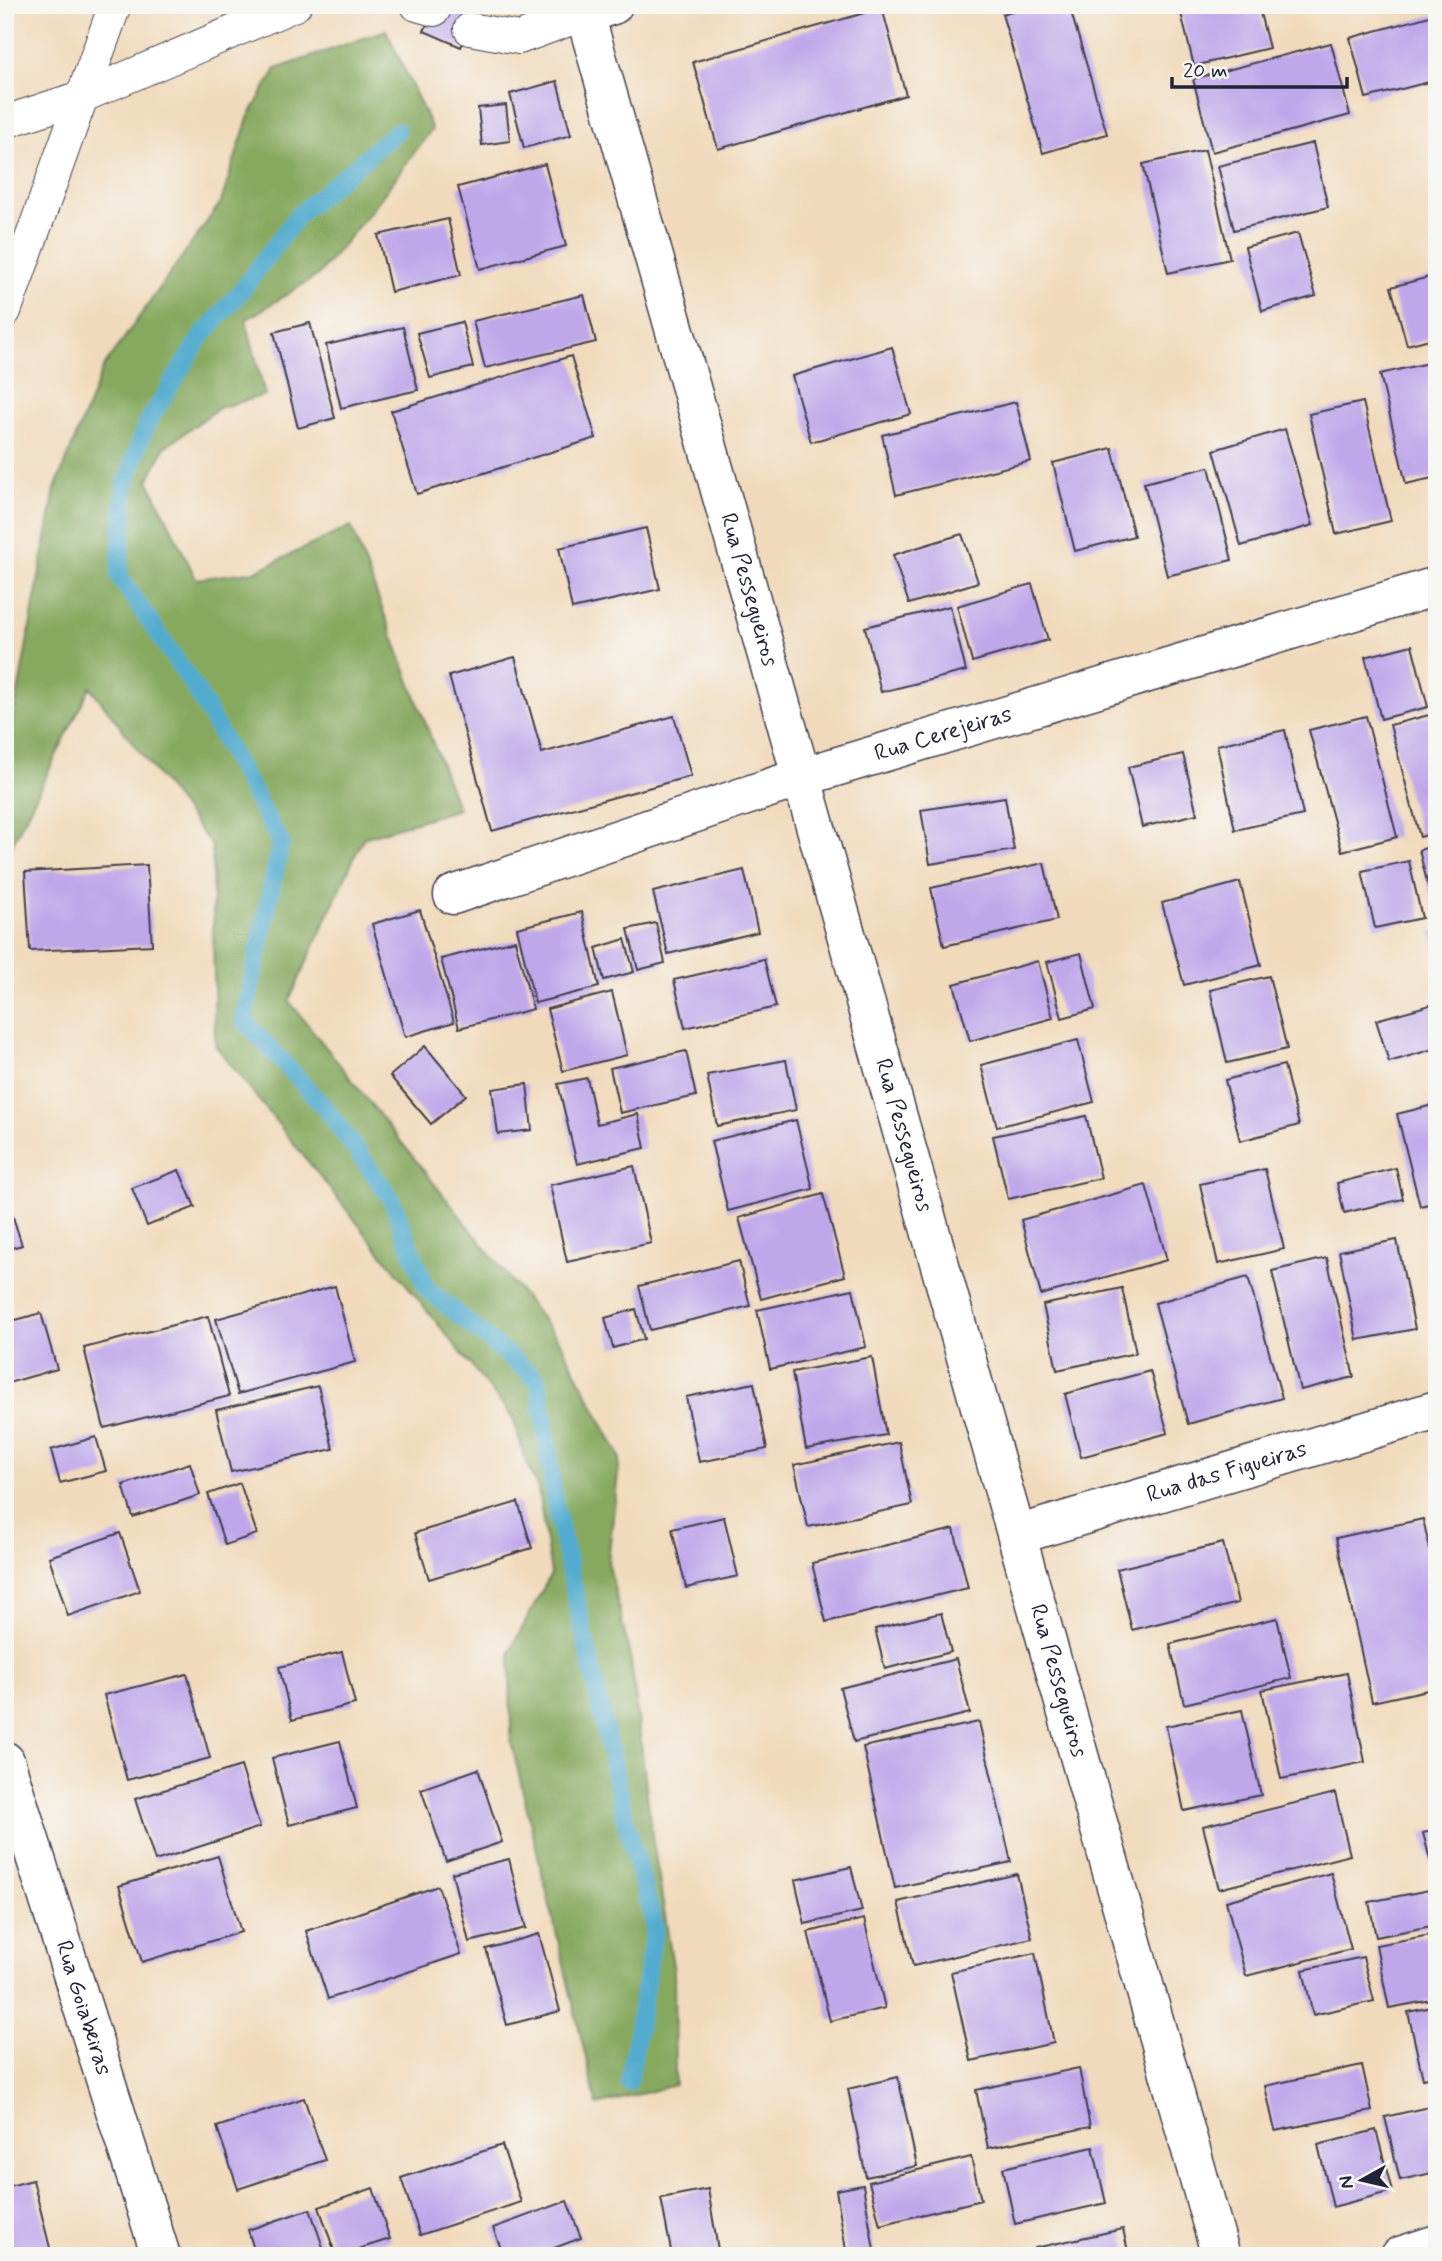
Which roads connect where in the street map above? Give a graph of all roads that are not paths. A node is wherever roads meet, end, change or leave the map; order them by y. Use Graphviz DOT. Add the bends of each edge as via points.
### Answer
graph roads {
  1 [pos="115,5"];
  2 [pos="295,5"];
  3 [pos="589,8"];
  4 [pos="470,29"];
  5 [pos="80,97"];
  6 [pos="5,122"];
  7 [pos="5,312"];
  8 [pos="1437,586"];
  9 [pos="802,777"];
  10 [pos="453,895"];
  11 [pos="1437,1410"];
  12 [pos="1017,1535"];
  13 [pos="5,1761"];
  14 [pos="1437,2244"];
  15 [pos="161,2256"];
  16 [pos="1221,2256"];
  17 [pos="1400,2256"];
  1 -- 5 [label="lane"];
  2 -- 5 [label="lane"];
  3 -- 4 [label="lane" via="519,38"];
  3 -- 9 [label="street, Rua Pessegueiros"];
  5 -- 6 [label="lane"];
  5 -- 7 [label="lane"];
  8 -- 9 [label="street, Rua Cerejeiras"];
  9 -- 10 [label="street, Rua Cerejeiras"];
  9 -- 12 [label="street, Rua Pessegueiros"];
  11 -- 12 [label="street, Rua das Figueiras"];
  12 -- 16 [label="street, Rua Pessegueiros"];
  13 -- 15 [label="street, Rua Goiabeiras"];
  14 -- 17 [label="street"];
}
